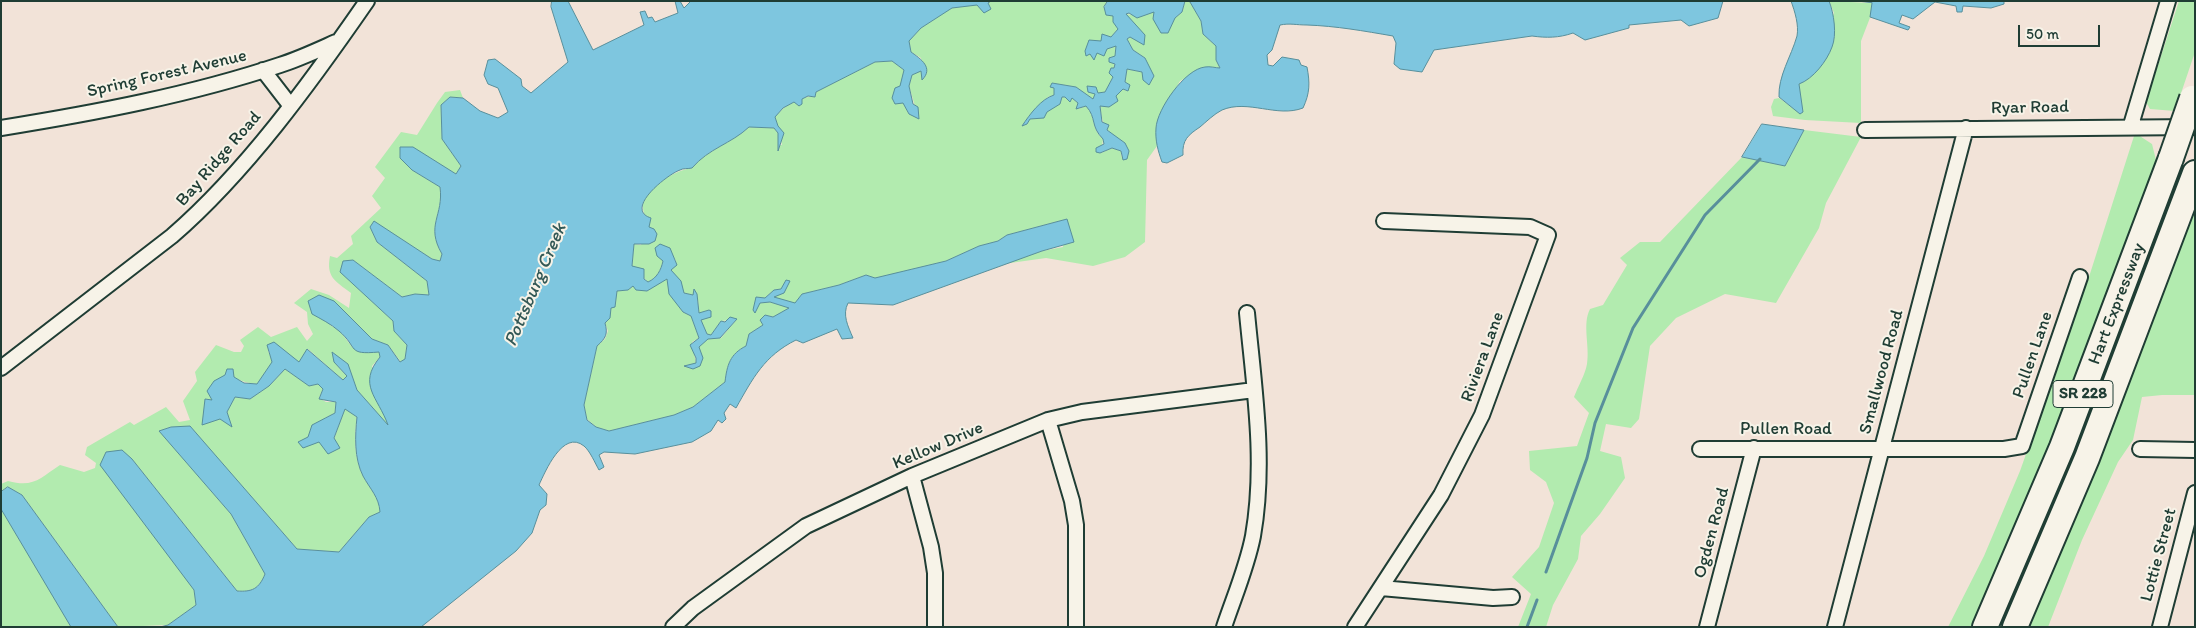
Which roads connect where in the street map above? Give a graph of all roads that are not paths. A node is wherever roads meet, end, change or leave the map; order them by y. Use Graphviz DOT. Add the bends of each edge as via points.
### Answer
graph roads {
  1 [pos="367,1"];
  2 [pos="2168,1"];
  3 [pos="336,42"];
  4 [pos="263,70"];
  5 [pos="2193,94"];
  6 [pos="290,105"];
  7 [pos="2131,126"];
  8 [pos="2195,127"];
  9 [pos="1,128"];
  10 [pos="1966,128"];
  11 [pos="1865,130"];
  12 [pos="2195,173"];
  13 [pos="1384,221"];
  14 [pos="2080,278"];
  15 [pos="1247,313"];
  16 [pos="1,368"];
  17 [pos="1254,390"];
  18 [pos="1048,420"];
  19 [pos="2022,446"];
  20 [pos="1700,448"];
  21 [pos="1754,448"];
  22 [pos="1881,448"];
  23 [pos="2140,449"];
  24 [pos="2195,450"];
  25 [pos="912,476"];
  26 [pos="2195,493"];
  27 [pos="1381,588"];
  28 [pos="1512,597"];
  29 [pos="2018,622"];
  30 [pos="673,627"];
  31 [pos="935,627"];
  32 [pos="1076,627"];
  33 [pos="1224,627"];
  34 [pos="1355,627"];
  35 [pos="1707,627"];
  36 [pos="1835,627"];
  37 [pos="1986,627"];
  38 [pos="2160,627"];
  1 -- 3 [label="street, Bay Ridge Road"];
  2 -- 7 [label="street"];
  3 -- 4 [label="street, Spring Forest Avenue"];
  3 -- 6 [label="street, Bay Ridge Road"];
  4 -- 6 [label="street"];
  4 -- 9 [label="street, Spring Forest Avenue" via="151,99"];
  5 -- 37 [label="highway, Hart Expressway / SR 228, bridge" via="2062,447"];
  6 -- 16 [label="street, Bay Ridge Road" via="226,185 198,214"];
  7 -- 8 [label="street, Ryar Road"];
  7 -- 10 [label="street, Ryar Road"];
  10 -- 11 [label="street, Ryar Road"];
  10 -- 22 [label="street, Smallwood Road"];
  12 -- 29 [label="highway, Hart Expressway / SR 228" via="2094,440"];
  13 -- 27 [label="street, Riviera Lane" via="1530,227 1548,234 1482,415 1441,495"];
  14 -- 19 [label="street, Pullen Lane"];
  15 -- 17 [label="street"];
  17 -- 18 [label="street, Kellow Drive" via="1082,412"];
  17 -- 33 [label="street" via="1258,424 1258,501 1247,560"];
  18 -- 25 [label="street, Kellow Drive"];
  18 -- 32 [label="street" via="1076,525"];
  19 -- 22 [label="street, Pullen Road" via="2004,449"];
  20 -- 21 [label="street, Pullen Road"];
  21 -- 22 [label="street, Pullen Road"];
  21 -- 35 [label="street, Ogden Road"];
  22 -- 36 [label="street, Smallwood Road"];
  23 -- 24 [label="street"];
  25 -- 30 [label="street, Kellow Drive" via="806,526 693,608"];
  25 -- 31 [label="street" via="936,573"];
  26 -- 38 [label="street, Lottie Street"];
  27 -- 28 [label="street"];
  27 -- 34 [label="street, Riviera Lane"];
}
